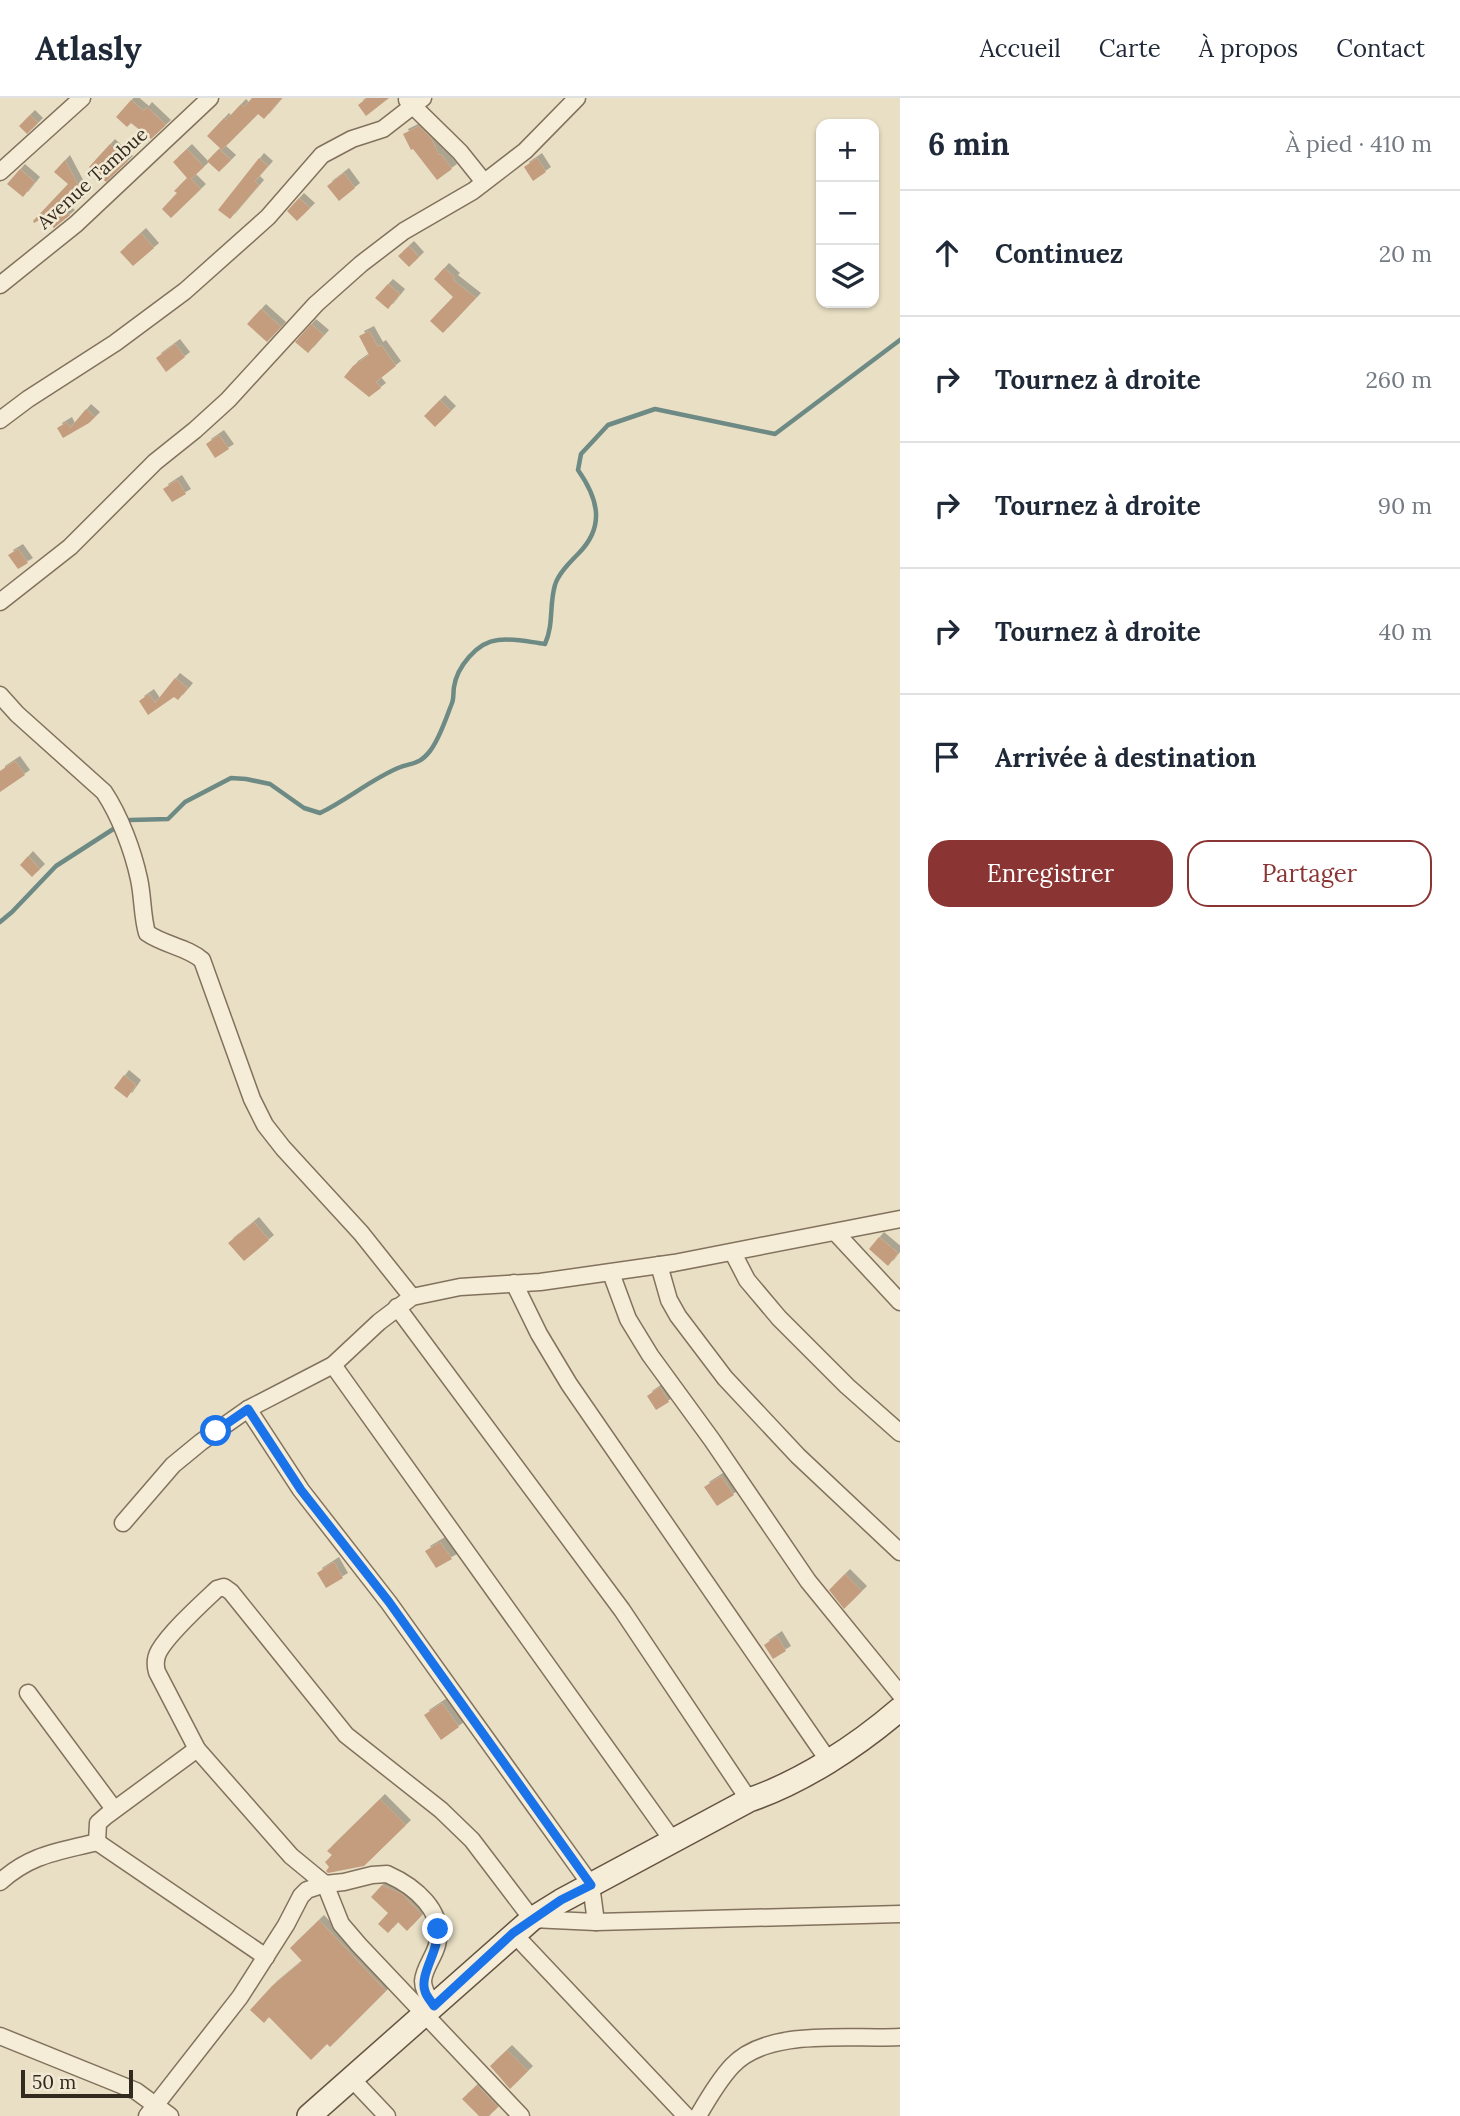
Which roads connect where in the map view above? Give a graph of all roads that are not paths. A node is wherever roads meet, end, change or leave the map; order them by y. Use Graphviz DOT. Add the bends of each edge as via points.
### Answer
graph roads {
  1 [pos="82,98"];
  2 [pos="210,98"];
  3 [pos="577,98"];
  4 [pos="414,101"];
  5 [pos="0,172"];
  6 [pos="484,182"];
  7 [pos="0,285"];
  8 [pos="0,420"];
  9 [pos="0,603"];
  10 [pos="0,695"];
  11 [pos="900,1219"];
  12 [pos="835,1232"];
  13 [pos="733,1253"];
  14 [pos="659,1265"];
  15 [pos="611,1273"];
  16 [pos="514,1283"];
  17 [pos="412,1297"];
  18 [pos="900,1302"];
  19 [pos="397,1307"];
  20 [pos="333,1365"];
  21 [pos="248,1409"];
  22 [pos="900,1433"];
  23 [pos="123,1523"];
  24 [pos="900,1552"];
  25 [pos="28,1692"];
  26 [pos="900,1693"];
  27 [pos="900,1709"];
  28 [pos="197,1749"];
  29 [pos="828,1760"];
  30 [pos="748,1800"];
  31 [pos="114,1809"];
  32 [pos="673,1841"];
  33 [pos="97,1842"];
  34 [pos="0,1882"];
  35 [pos="325,1884"];
  36 [pos="591,1885"];
  37 [pos="900,1914"];
  38 [pos="532,1919"];
  39 [pos="596,1922"];
  40 [pos="513,1933"];
  41 [pos="266,1957"];
  42 [pos="430,2010"];
  43 [pos="0,2036"];
  44 [pos="900,2037"];
  45 [pos="351,2078"];
  46 [pos="136,2091"];
  47 [pos="152,2110"];
  48 [pos="140,2116"];
  49 [pos="170,2116"];
  50 [pos="309,2116"];
  51 [pos="387,2116"];
  52 [pos="522,2116"];
  53 [pos="686,2116"];
  54 [pos="698,2116"];
  1 -- 5 [label="street"];
  2 -- 7 [label="street, Avenue Tambue" via="76,224"];
  3 -- 6 [label="street" via="525,151"];
  4 -- 6 [label="street"];
  4 -- 8 [label="street" via="383,129 322,155 268,217 185,291"];
  6 -- 9 [label="street" via="404,231 361,264 294,326 228,400 155,462 70,547"];
  10 -- 17 [label="street" via="114,806 140,881 147,933 202,960 265,1125"];
  11 -- 12 [label="street"];
  12 -- 13 [label="street"];
  12 -- 18 [label="street"];
  13 -- 14 [label="street"];
  13 -- 22 [label="street" via="747,1280 779,1318"];
  14 -- 15 [label="street"];
  14 -- 24 [label="street" via="678,1316 725,1378 798,1456"];
  15 -- 16 [label="street"];
  15 -- 26 [label="street" via="628,1319 650,1355 808,1581"];
  16 -- 17 [label="street"];
  16 -- 29 [label="street" via="569,1384"];
  17 -- 19 [label="street"];
  19 -- 20 [label="street"];
  19 -- 30 [label="street" via="622,1610"];
  20 -- 21 [label="street"];
  20 -- 32 [label="street"];
  21 -- 23 [label="street" via="173,1465"];
  21 -- 36 [label="street" via="301,1490 389,1602"];
  25 -- 31 [label="street"];
  27 -- 29 [label="street"];
  28 -- 31 [label="street"];
  28 -- 35 [label="street" via="291,1856"];
  28 -- 38 [label="street" via="155,1664 171,1636 216,1589 224,1587 346,1735 472,1840"];
  29 -- 30 [label="street" via="771,1793"];
  30 -- 32 [label="street"];
  31 -- 33 [label="street" via="98,1823"];
  32 -- 36 [label="street"];
  33 -- 34 [label="street" via="41,1855"];
  33 -- 41 [label="street"];
  35 -- 41 [label="street" via="301,1896"];
  35 -- 42 [label="street" via="341,1924"];
  35 -- 42 [label="street" via="387,1874 427,1902 438,1929 438,1942 423,1980"];
  36 -- 38 [label="street"];
  36 -- 39 [label="street"];
  37 -- 39 [label="street"];
  38 -- 39 [label="street"];
  38 -- 40 [label="street"];
  40 -- 42 [label="street"];
  40 -- 53 [label="street"];
  41 -- 47 [label="street"];
  42 -- 45 [label="street"];
  42 -- 52 [label="street"];
  43 -- 46 [label="street"];
  44 -- 54 [label="street" via="783,2041 758,2049 733,2065"];
  45 -- 50 [label="street"];
  45 -- 51 [label="street"];
  46 -- 47 [label="street"];
  46 -- 48 [label="street"];
  47 -- 49 [label="street"];
}
